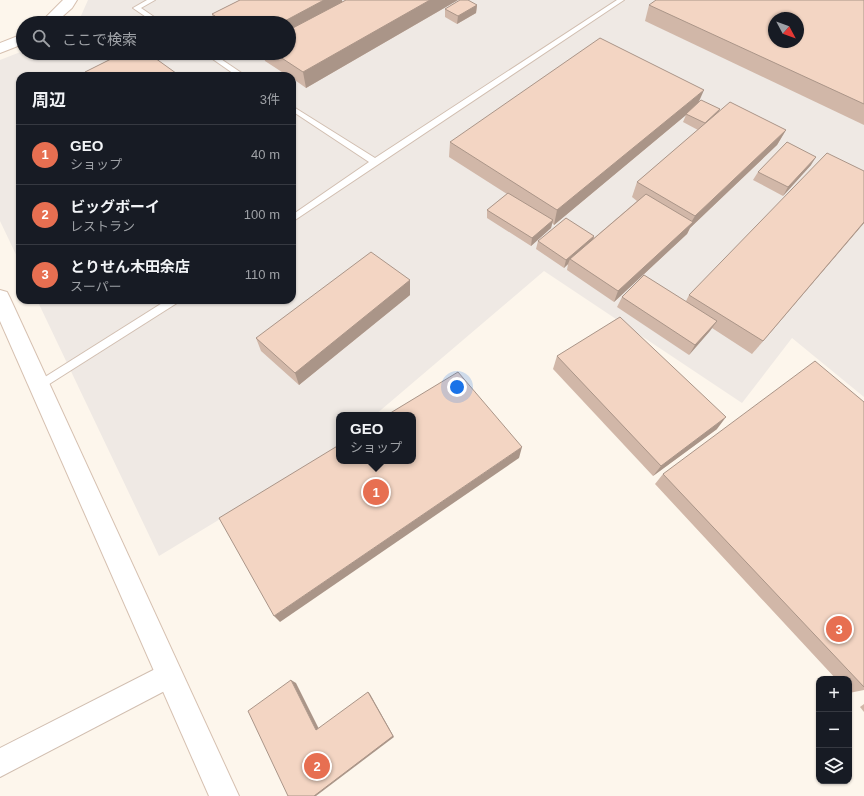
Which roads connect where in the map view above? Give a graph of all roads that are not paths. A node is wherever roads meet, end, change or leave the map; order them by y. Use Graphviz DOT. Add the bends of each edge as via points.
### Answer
graph roads {
  1 [pos="70,0"];
  2 [pos="152,0"];
  3 [pos="621,0"];
  4 [pos="54,16"];
  5 [pos="149,16"];
  6 [pos="16,41"];
  7 [pos="0,49"];
  8 [pos="218,60"];
  9 [pos="236,72"];
  10 [pos="296,111"];
  11 [pos="375,162"];
  12 [pos="296,216"];
  13 [pos="0,298"];
  14 [pos="168,304"];
  15 [pos="40,385"];
  16 [pos="169,675"];
  17 [pos="0,763"];
  18 [pos="224,796"];
  1 -- 4 [label="street"];
  2 -- 5 [label="lane" via="136,8"];
  3 -- 11 [label="lane"];
  6 -- 7 [label="street"];
  8 -- 9 [label="lane"];
  10 -- 11 [label="lane"];
  11 -- 12 [label="lane"];
  13 -- 15 [label="street"];
  14 -- 15 [label="lane"];
  15 -- 16 [label="street"];
  16 -- 17 [label="street"];
  16 -- 18 [label="street"];
}
